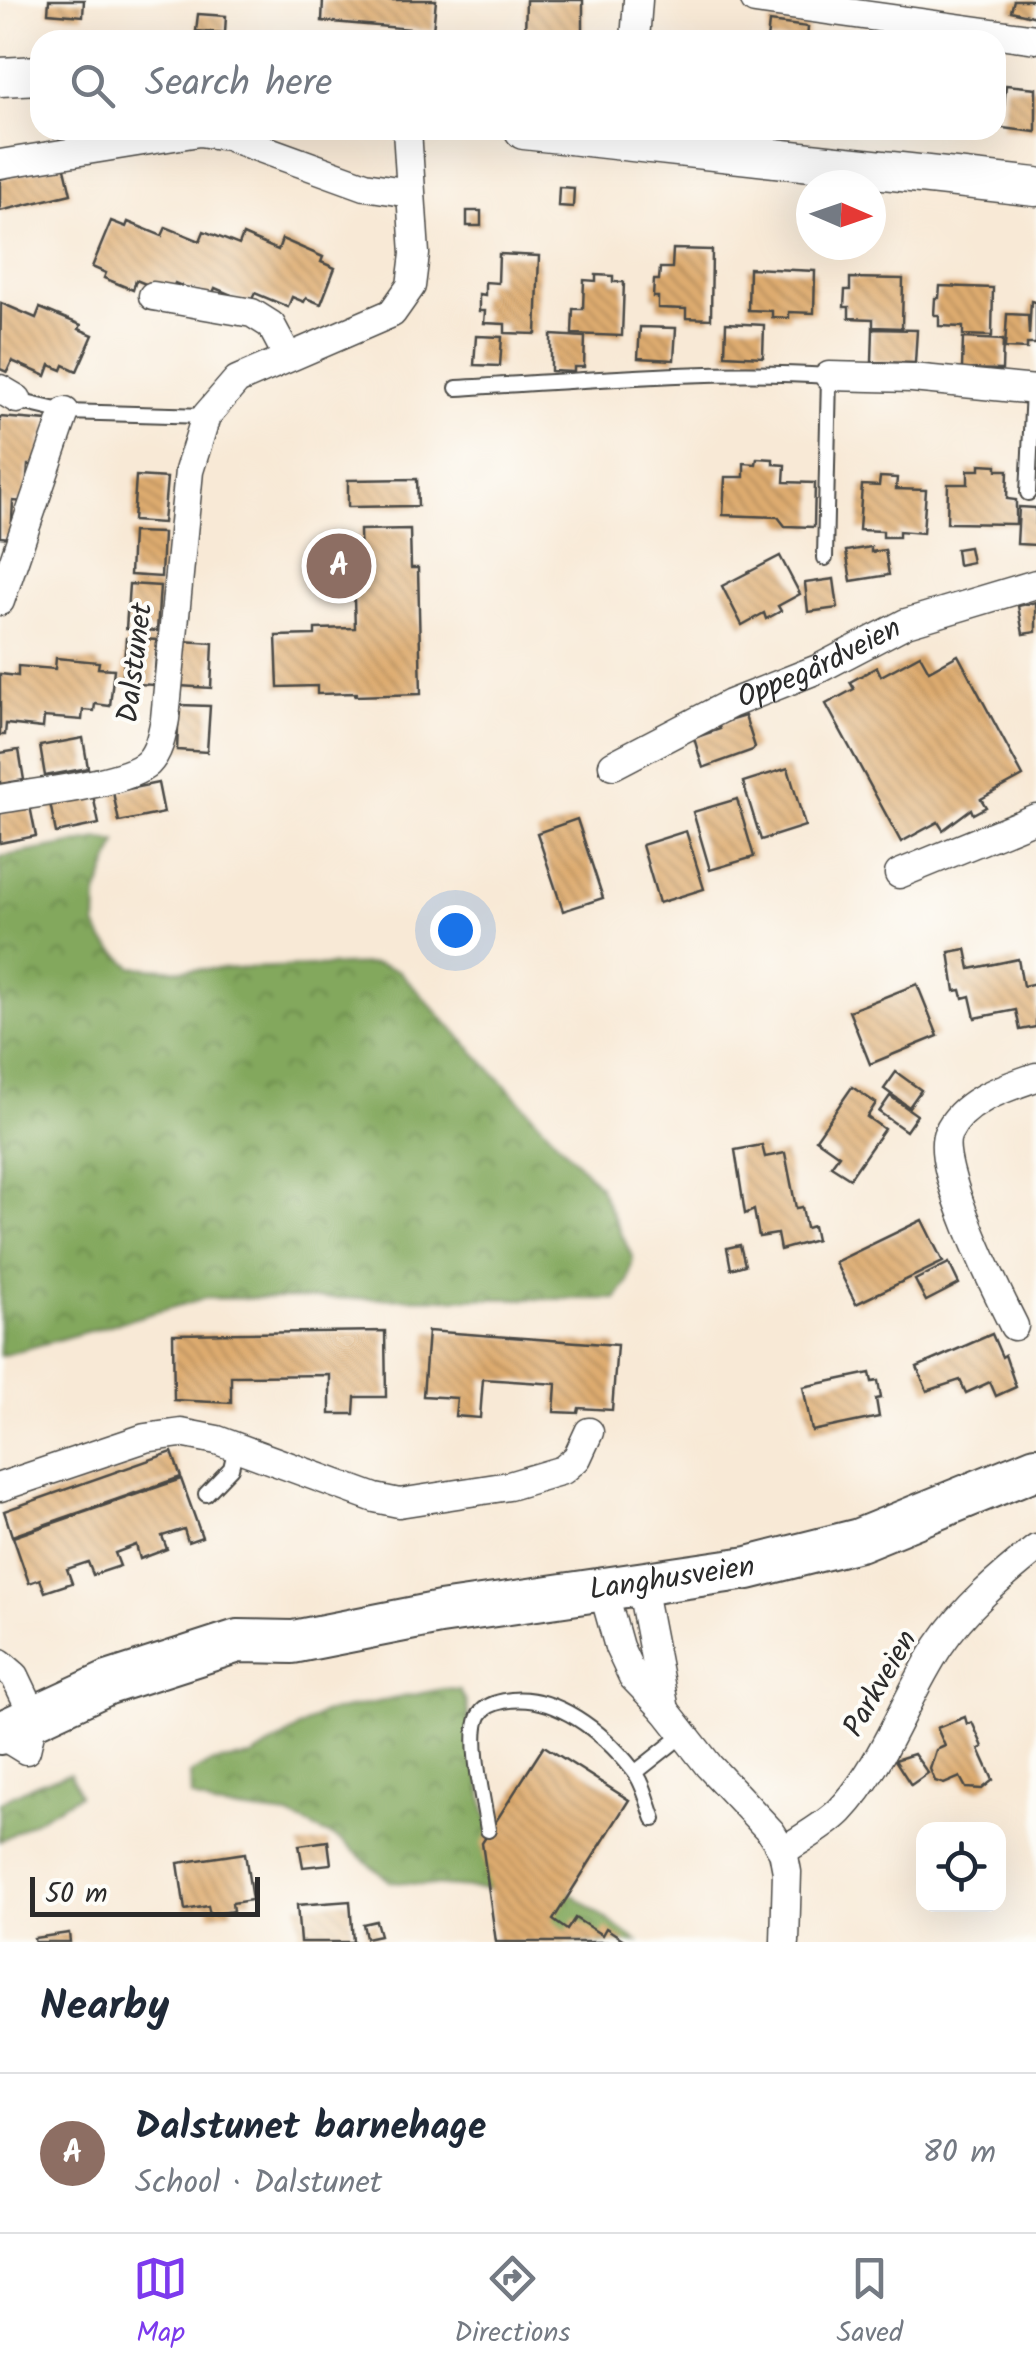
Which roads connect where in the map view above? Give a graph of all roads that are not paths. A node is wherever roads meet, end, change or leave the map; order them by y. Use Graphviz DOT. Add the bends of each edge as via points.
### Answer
graph roads {
  1 [pos="638,0"];
  2 [pos="755,0"];
  3 [pos="636,30"];
  4 [pos="971,30"];
  5 [pos="1006,35"];
  6 [pos="1036,39"];
  7 [pos="30,76"];
  8 [pos="0,77"];
  9 [pos="149,140"];
  10 [pos="238,140"];
  11 [pos="407,140"];
  12 [pos="654,140"];
  13 [pos="0,164"];
  14 [pos="1036,187"];
  15 [pos="410,193"];
  16 [pos="153,296"];
  17 [pos="288,356"];
  18 [pos="829,376"];
  19 [pos="457,388"];
  20 [pos="1034,390"];
  21 [pos="6,397"];
  22 [pos="65,412"];
  23 [pos="206,416"];
  24 [pos="1028,493"];
  25 [pos="825,558"];
  26 [pos="1036,584"];
  27 [pos="0,601"];
  28 [pos="613,765"];
  29 [pos="0,799"];
  30 [pos="1036,818"];
  31 [pos="899,874"];
  32 [pos="1036,1077"];
  33 [pos="1014,1326"];
  34 [pos="589,1432"];
  35 [pos="236,1447"];
  36 [pos="1036,1468"];
  37 [pos="0,1486"];
  38 [pos="206,1494"];
  39 [pos="1036,1549"];
  40 [pos="622,1588"];
  41 [pos="0,1663"];
  42 [pos="665,1710"];
  43 [pos="684,1734"];
  44 [pos="12,1739"];
  45 [pos="636,1772"];
  46 [pos="654,1819"];
  47 [pos="488,1830"];
  48 [pos="784,1850"];
  49 [pos="786,1942"];
  1 -- 3 [label="street"];
  2 -- 4 [label="street"];
  5 -- 6 [label="street"];
  7 -- 8 [label="main road"];
  9 -- 13 [label="street"];
  10 -- 15 [label="street" via="365,186"];
  11 -- 15 [label="street, Dalstunet"];
  12 -- 14 [label="main road"];
  15 -- 17 [label="street, Dalstunet" via="416,254 411,286 392,313"];
  16 -- 17 [label="street" via="252,313 271,326"];
  17 -- 23 [label="street, Dalstunet" via="237,380"];
  18 -- 19 [label="lane" via="700,374"];
  18 -- 20 [label="street"];
  18 -- 25 [label="lane"];
  20 -- 24 [label="lane"];
  21 -- 22 [label="lane"];
  22 -- 23 [label="lane"];
  22 -- 27 [label="street"];
  23 -- 29 [label="street, Dalstunet" via="189,471 159,745 147,764 126,776"];
  26 -- 28 [label="street, Oppegårdveien" via="906,622"];
  30 -- 31 [label="street"];
  32 -- 33 [label="street" via="968,1107 944,1147"];
  34 -- 35 [label="street" via="563,1470 399,1504"];
  35 -- 37 [label="street" via="169,1433"];
  35 -- 38 [label="lane" via="232,1468"];
  36 -- 40 [label="main road, Langhusveien" via="860,1540 748,1568"];
  39 -- 48 [label="street, Parkveien" via="960,1616 839,1812"];
  40 -- 42 [label="street"];
  40 -- 42 [label="street" via="624,1662"];
  40 -- 44 [label="main road, Langhusveien" via="292,1642 238,1641 108,1683"];
  41 -- 44 [label="street" via="16,1676"];
  42 -- 43 [label="street"];
  43 -- 45 [label="lane"];
  43 -- 48 [label="street"];
  45 -- 46 [label="lane"];
  45 -- 47 [label="lane" via="588,1725 563,1711 543,1703 495,1704 483,1710 475,1737"];
  48 -- 49 [label="street"];
}
